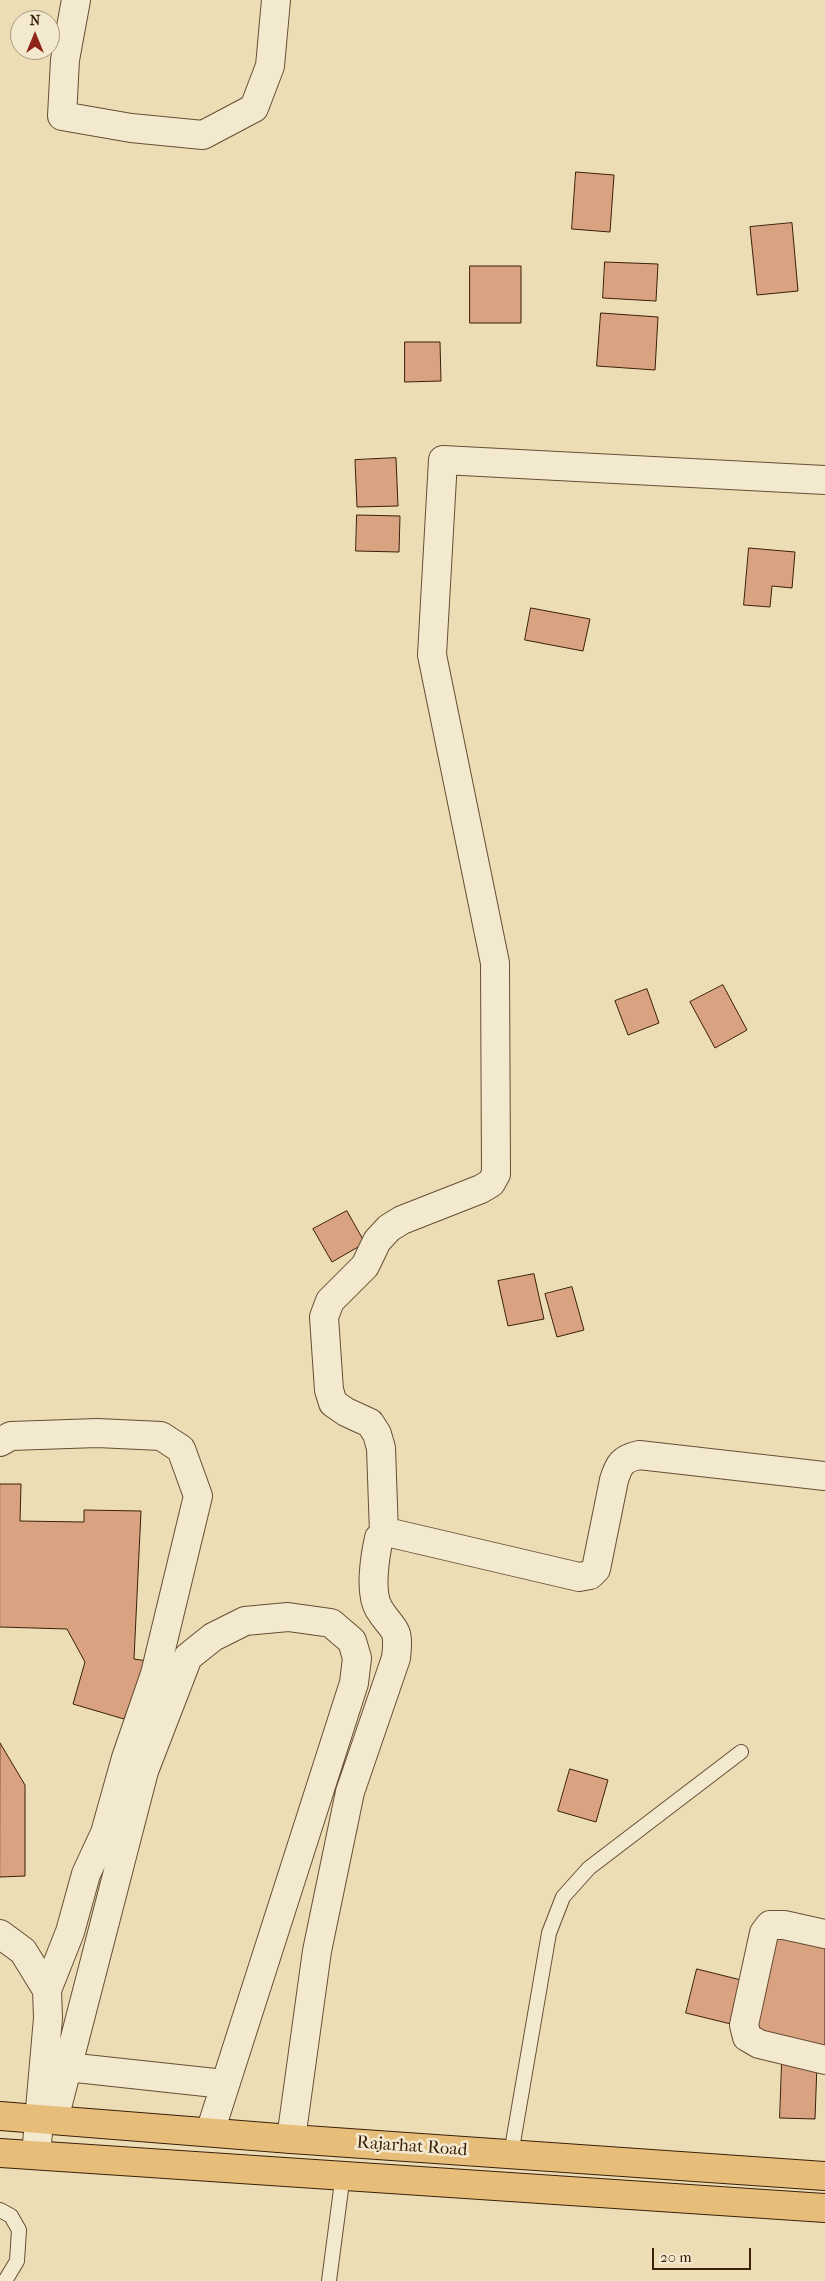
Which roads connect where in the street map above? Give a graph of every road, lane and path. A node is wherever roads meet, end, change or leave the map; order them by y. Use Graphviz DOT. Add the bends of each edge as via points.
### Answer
graph roads {
  1 [pos="76,0"];
  2 [pos="276,0"];
  3 [pos="825,480"];
  4 [pos="0,1442"];
  5 [pos="825,1476"];
  6 [pos="384,1534"];
  7 [pos="741,1752"];
  8 [pos="0,1934"];
  9 [pos="825,1934"];
  10 [pos="47,1990"];
  11 [pos="825,2060"];
  12 [pos="66,2067"];
  13 [pos="224,2084"];
  14 [pos="0,2116"];
  15 [pos="46,2119"];
  16 [pos="210,2132"];
  17 [pos="291,2139"];
  18 [pos="0,2153"];
  19 [pos="511,2154"];
  20 [pos="36,2155"];
  21 [pos="343,2174"];
  22 [pos="825,2176"];
  23 [pos="825,2208"];
  24 [pos="0,2210"];
  25 [pos="5,2281"];
  26 [pos="329,2281"];
  1 -- 2 [label="street" via="64,60 62,116 131,128 203,135 254,108 270,66"];
  3 -- 6 [label="street" via="443,460 432,655 495,963 496,1174 492,1183 481,1189 389,1228 365,1266 330,1301 324,1317 329,1390 333,1403 370,1423 378,1434"];
  4 -- 10 [label="street" via="11,1436 97,1433 161,1436 181,1449 198,1496 155,1674 105,1833 86,1874 70,1932"];
  5 -- 6 [label="street" via="639,1454 626,1458 614,1480 596,1568 590,1575 580,1577"];
  6 -- 17 [label="street" via="378,1544 373,1589 378,1608 395,1629 396,1658 350,1792 317,1951"];
  7 -- 19 [label="lane" via="589,1868 563,1897 550,1933"];
  8 -- 10 [label="street" via="23,1951"];
  9 -- 11 [label="street" via="770,1925 764,1932 744,2025 747,2037 759,2044"];
  10 -- 15 [label="street"];
  12 -- 13 [label="street"];
  12 -- 13 [label="street" via="144,1771 188,1657 213,1637 245,1621 288,1617 331,1623 352,1641 357,1658 354,1682"];
  12 -- 15 [label="street"];
  13 -- 16 [label="street"];
  14 -- 15 [label="main road, Rajarhat Road"];
  15 -- 16 [label="main road, Rajarhat Road"];
  15 -- 20 [label="street"];
  16 -- 17 [label="main road, Rajarhat Road"];
  17 -- 19 [label="main road, Rajarhat Road"];
  18 -- 20 [label="main road, Rajarhat Road"];
  19 -- 22 [label="main road, Rajarhat Road"];
  20 -- 21 [label="main road, Rajarhat Road"];
  21 -- 23 [label="main road, Rajarhat Road"];
  21 -- 26 [label="lane"];
  24 -- 25 [label="lane" via="11,2216 19,2230 17,2261"];
}
